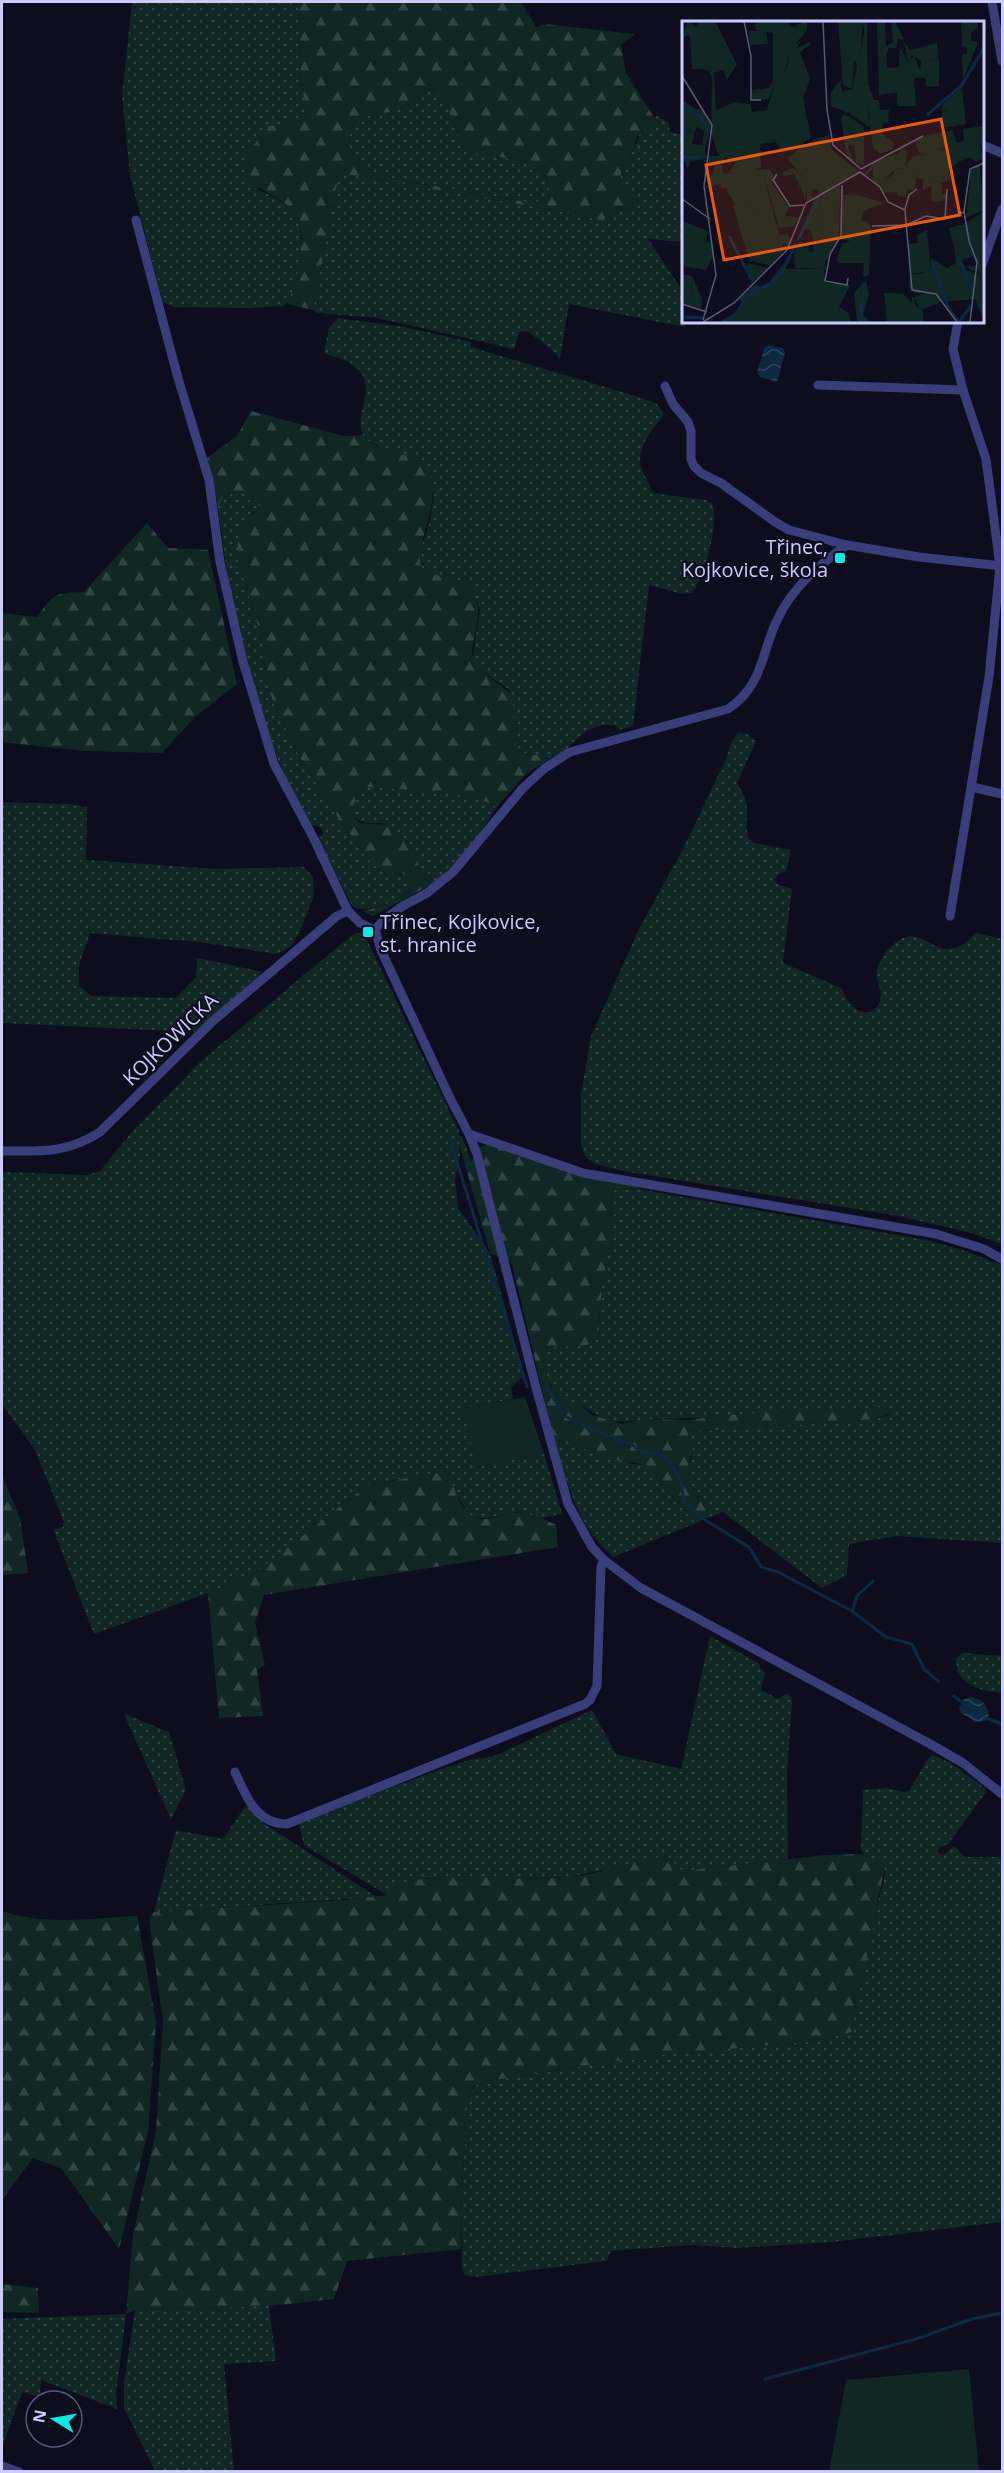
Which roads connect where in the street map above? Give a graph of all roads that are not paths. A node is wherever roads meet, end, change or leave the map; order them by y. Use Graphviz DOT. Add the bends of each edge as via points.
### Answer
graph roads {
  1 [pos="992,2"];
  2 [pos="1002,61"];
  3 [pos="983,146"];
  4 [pos="1002,153"];
  5 [pos="1002,209"];
  6 [pos="136,220"];
  7 [pos="983,260"];
  8 [pos="958,322"];
  9 [pos="818,385"];
  10 [pos="665,386"];
  11 [pos="963,390"];
  12 [pos="847,545"];
  13 [pos="1001,566"];
  14 [pos="972,787"];
  15 [pos="1002,794"];
  16 [pos="348,911"];
  17 [pos="950,916"];
  18 [pos="375,930"];
  19 [pos="469,1134"];
  20 [pos="2,1151"];
  21 [pos="1002,1259"];
  22 [pos="604,1560"];
  23 [pos="234,1772"];
  24 [pos="1002,1794"];
  25 [pos="2,2466"];
  26 [pos="19,2472"];
  1 -- 2 [label="street"];
  3 -- 4 [label="street"];
  5 -- 7 [label="street"];
  6 -- 16 [label="street" via="209,480 220,562 243,662 274,764"];
  8 -- 11 [label="street" via="953,349"];
  9 -- 11 [label="street"];
  10 -- 12 [label="street" via="688,422 691,459 701,473 789,530"];
  11 -- 13 [label="street" via="986,459"];
  12 -- 13 [label="street"];
  12 -- 18 [label="street" via="795,590 777,619 750,689 739,701 728,709 570,752 544,768 453,872 428,893 384,919"];
  13 -- 14 [label="street"];
  14 -- 15 [label="street"];
  14 -- 17 [label="street"];
  16 -- 18 [label="street"];
  16 -- 20 [label="street, KOJKOWICKA" via="337,916 213,1022 100,1132 66,1148"];
  18 -- 19 [label="street"];
  19 -- 21 [label="street" via="583,1173 936,1234"];
  19 -- 22 [label="street" via="568,1504 585,1538"];
  22 -- 23 [label="street" via="597,1686 585,1704 287,1824 271,1822 253,1808"];
  22 -- 24 [label="street" via="641,1588 963,1763"];
  25 -- 26 [label="street"];
}
